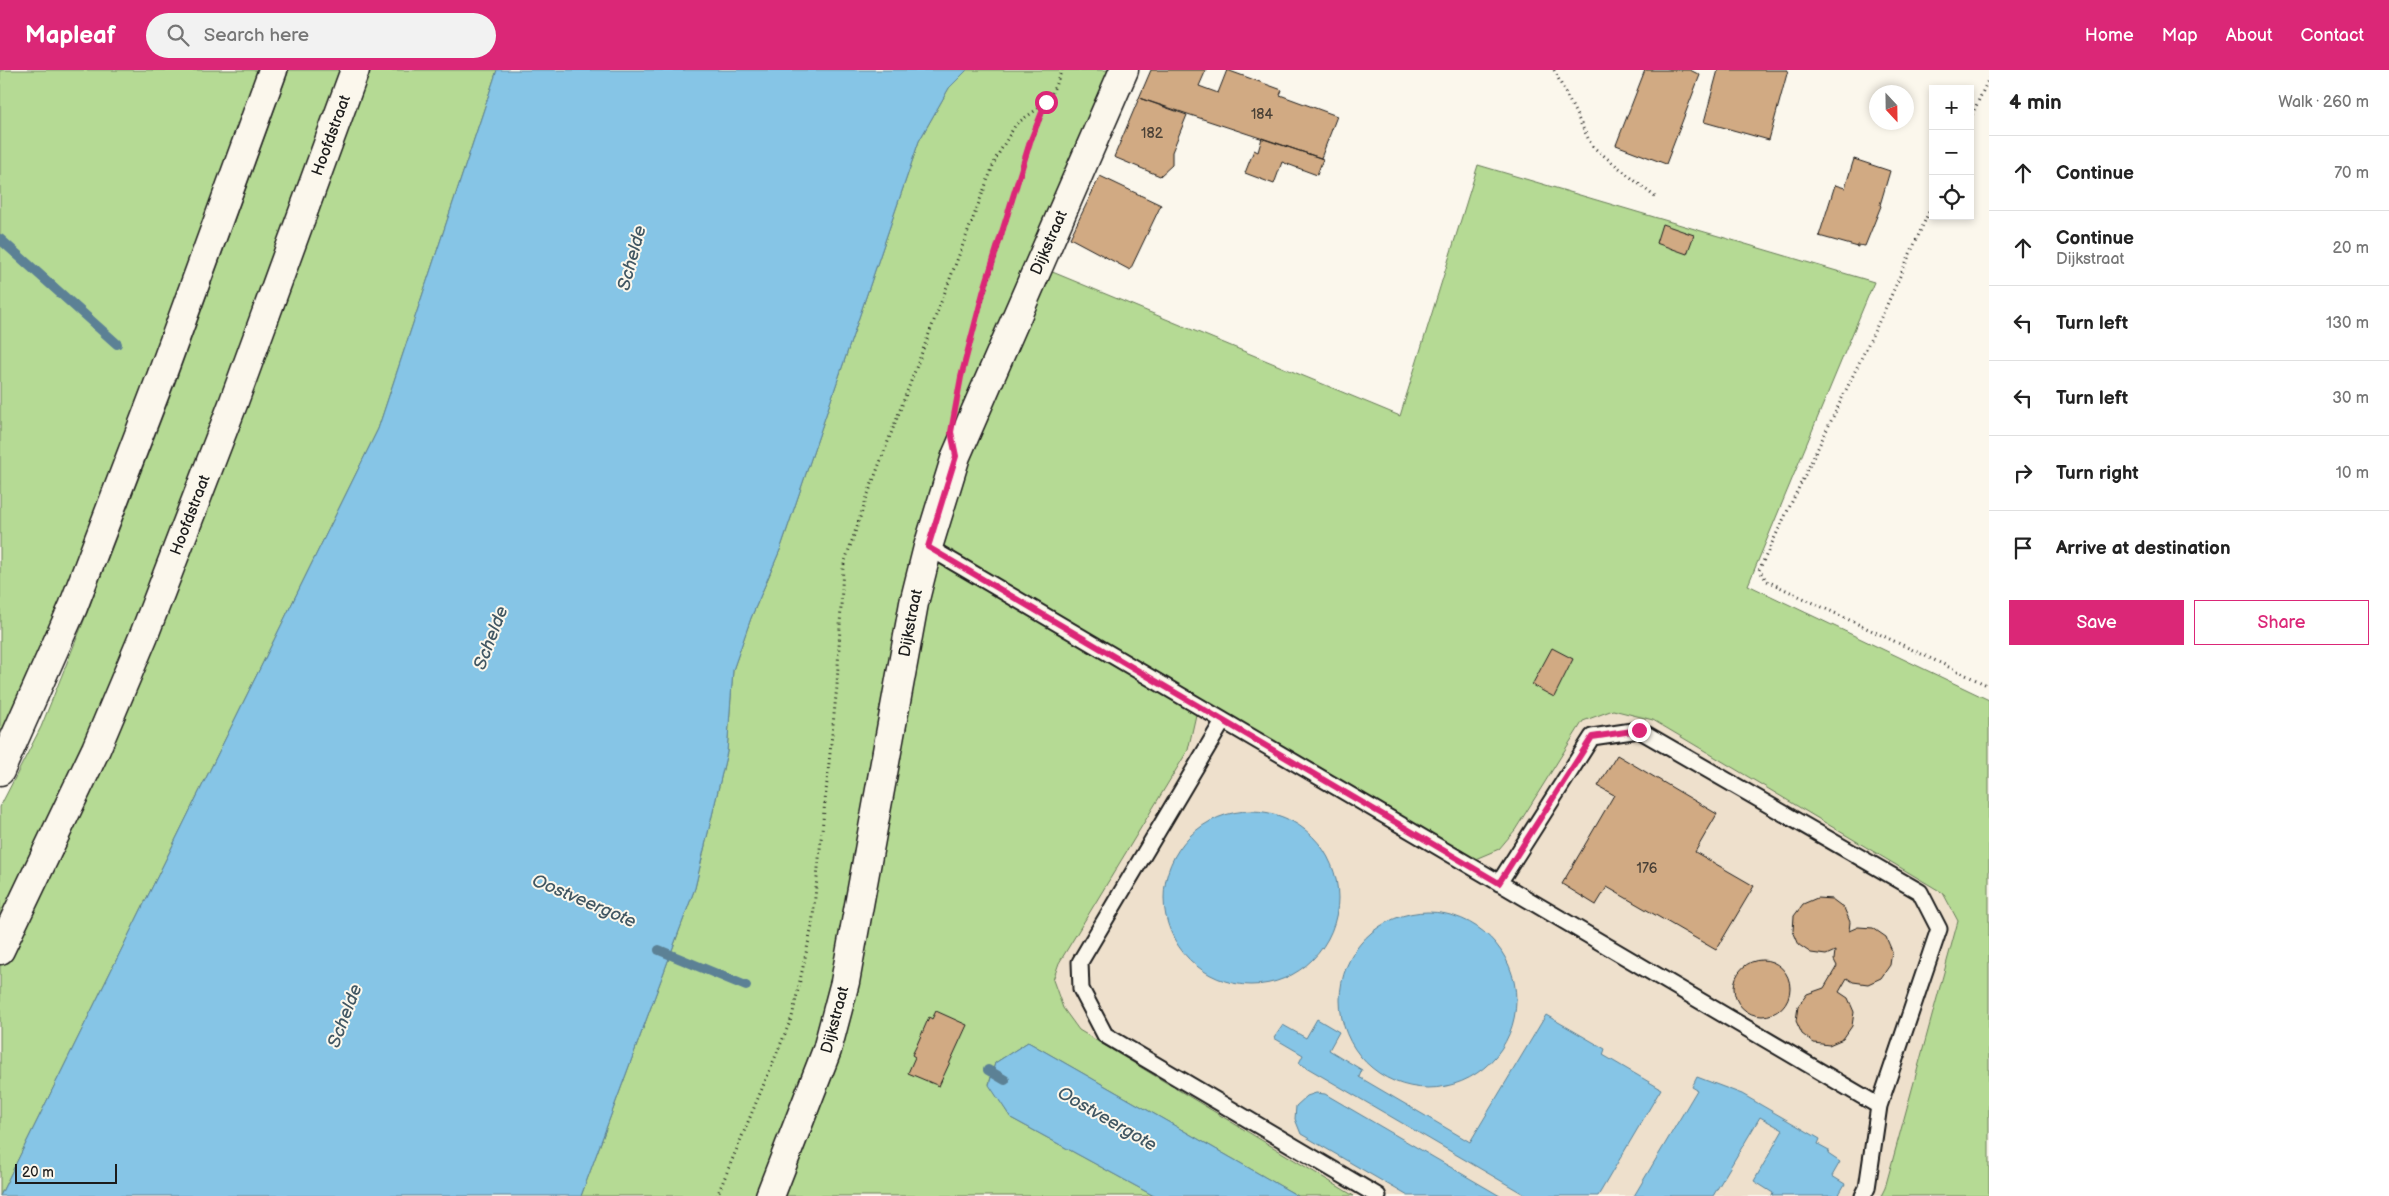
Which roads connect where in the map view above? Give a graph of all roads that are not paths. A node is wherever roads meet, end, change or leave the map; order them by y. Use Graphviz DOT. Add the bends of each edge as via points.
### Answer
graph roads {
  1 [pos="273,70"];
  2 [pos="355,70"];
  3 [pos="1124,70"];
  4 [pos="928,547"];
  5 [pos="1223,720"];
  6 [pos="0,771"];
  7 [pos="1499,883"];
  8 [pos="0,950"];
  9 [pos="1879,1106"];
  10 [pos="770,1196"];
  11 [pos="1378,1196"];
  12 [pos="1863,1196"];
  1 -- 6 [label="street" via="73,606"];
  2 -- 8 [label="street, Hoofdstraat" via="144,636 96,749"];
  3 -- 4 [label="street, Dijkstraat" via="956,456"];
  4 -- 5 [label="lane"];
  4 -- 10 [label="street, Dijkstraat" via="912,613 845,982 827,1050"];
  5 -- 7 [label="lane"];
  5 -- 11 [label="lane" via="1080,962 1081,989 1106,1034"];
  7 -- 9 [label="lane"];
  7 -- 9 [label="lane" via="1592,737 1639,730 1912,887 1920,892 1938,929"];
  9 -- 12 [label="lane" via="1868,1188"];
}
